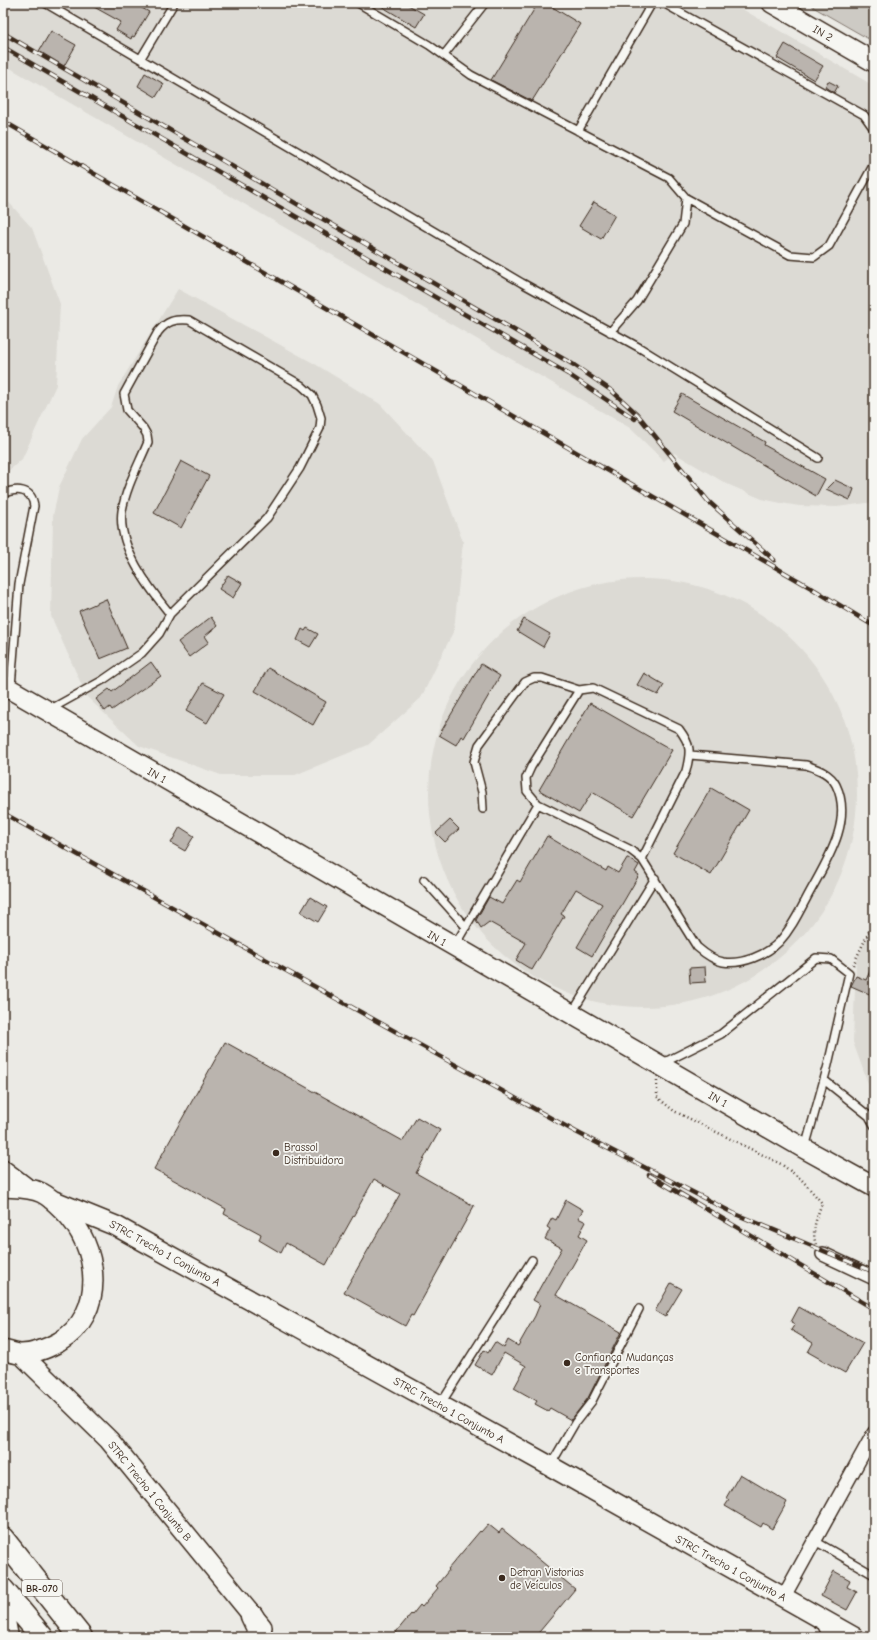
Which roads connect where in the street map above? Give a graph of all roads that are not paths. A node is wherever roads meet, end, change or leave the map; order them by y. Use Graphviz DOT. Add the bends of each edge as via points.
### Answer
graph roads {
  1 [pos="46,3"];
  2 [pos="174,3"];
  3 [pos="358,3"];
  4 [pos="485,3"];
  5 [pos="652,3"];
  6 [pos="663,3"];
  7 [pos="772,3"];
  8 [pos="444,55"];
  9 [pos="141,58"];
  10 [pos="874,62"];
  11 [pos="874,129"];
  12 [pos="578,131"];
  13 [pos="874,164"];
  14 [pos="686,198"];
  15 [pos="610,332"];
  16 [pos="818,458"];
  17 [pos="3,494"];
  18 [pos="170,614"];
  19 [pos="7,687"];
  20 [pos="579,690"];
  21 [pos="47,711"];
  22 [pos="690,755"];
  23 [pos="538,804"];
  24 [pos="483,810"];
  25 [pos="642,859"];
  26 [pos="655,878"];
  27 [pos="424,880"];
  28 [pos="466,927"];
  29 [pos="454,947"];
  30 [pos="571,1015"];
  31 [pos="659,1065"];
  32 [pos="824,1080"];
  33 [pos="874,1125"];
  34 [pos="805,1149"];
  35 [pos="3,1170"];
  36 [pos="3,1187"];
  37 [pos="874,1187"];
  38 [pos="28,1189"];
  39 [pos="52,1200"];
  40 [pos="823,1254"];
  41 [pos="532,1260"];
  42 [pos="874,1278"];
  43 [pos="639,1309"];
  44 [pos="12,1352"];
  45 [pos="440,1405"];
  46 [pos="874,1433"];
  47 [pos="871,1447"];
  48 [pos="550,1466"];
  49 [pos="3,1539"];
  50 [pos="815,1541"];
  51 [pos="874,1575"];
  52 [pos="3,1590"];
  53 [pos="783,1598"];
  54 [pos="3,1616"];
  55 [pos="252,1616"];
  56 [pos="840,1634"];
  57 [pos="7,1637"];
  58 [pos="42,1637"];
  59 [pos="81,1637"];
  60 [pos="262,1637"];
  61 [pos="271,1637"];
  1 -- 9 [label="lane"];
  2 -- 9 [label="lane"];
  3 -- 8 [label="lane"];
  4 -- 8 [label="lane"];
  5 -- 12 [label="lane"];
  6 -- 11 [label="lane" via="864,115"];
  7 -- 10 [label="main road, IN 2"];
  8 -- 12 [label="lane" via="470,75"];
  9 -- 15 [label="lane" via="522,283"];
  12 -- 14 [label="lane" via="669,178"];
  13 -- 14 [label="lane" via="829,246 814,257 790,256"];
  14 -- 15 [label="lane" via="683,224 637,301"];
  15 -- 16 [label="lane"];
  17 -- 19 [label="lane" via="12,490 22,490 33,499 34,506 19,584"];
  18 -- 18 [label="lane" via="146,582 124,540 122,510 148,442 147,435 127,410 124,394 165,323 189,320 301,385 312,395 321,418 317,437 267,518"];
  18 -- 21 [label="lane" via="142,653 103,680"];
  19 -- 21 [label="main road, IN 1"];
  20 -- 22 [label="lane" via="594,688 679,729 688,741"];
  20 -- 23 [label="lane" via="526,778 527,791"];
  20 -- 24 [label="lane" via="542,678 525,682 479,745 474,762 482,792"];
  21 -- 29 [label="main road, IN 1"];
  22 -- 25 [label="lane" via="686,771"];
  22 -- 26 [label="lane" via="806,765 824,772 835,783 841,800 841,822 832,853 792,926 778,943 760,955 741,961 723,962 708,956 697,947"];
  23 -- 25 [label="lane" via="629,849"];
  23 -- 28 [label="lane"];
  25 -- 26 [label="lane"];
  26 -- 30 [label="lane"];
  27 -- 28 [label="lane"];
  28 -- 29 [label="lane"];
  29 -- 30 [label="main road, IN 1"];
  30 -- 31 [label="main road, IN 1"];
  31 -- 32 [label="lane" via="721,1034 816,958 831,959 849,972"];
  31 -- 34 [label="main road, IN 1"];
  32 -- 33 [label="lane" via="869,1116"];
  32 -- 34 [label="lane"];
  34 -- 37 [label="main road, IN 1"];
  35 -- 38 [label="main road"];
  36 -- 38 [label="main road"];
  38 -- 39 [label="main road" via="42,1193"];
  39 -- 44 [label="main road" via="72,1219 83,1238 93,1268 94,1287 87,1312 70,1335 48,1348"];
  39 -- 45 [label="main road, STRC Trecho 1 Conjunto A" via="116,1226"];
  40 -- 42 [label="street"];
  41 -- 45 [label="lane"];
  43 -- 48 [label="lane" via="592,1401 575,1423"];
  44 -- 55 [label="main road, STRC Trecho 1 Conjunto B" via="109,1440"];
  45 -- 48 [label="main road, STRC Trecho 1 Conjunto A"];
  46 -- 47 [label="street"];
  47 -- 50 [label="street"];
  48 -- 53 [label="main road, STRC Trecho 1 Conjunto A"];
  49 -- 59 [label="highway, BR-070"];
  50 -- 51 [label="lane"];
  50 -- 53 [label="street"];
  52 -- 58 [label="highway, BR-070"];
  53 -- 56 [label="main road, STRC Trecho 1 Conjunto A" via="818,1616"];
  54 -- 57 [label="highway"];
  55 -- 60 [label="highway"];
  55 -- 61 [label="main road, STRC Trecho 1 Conjunto B"];
}
